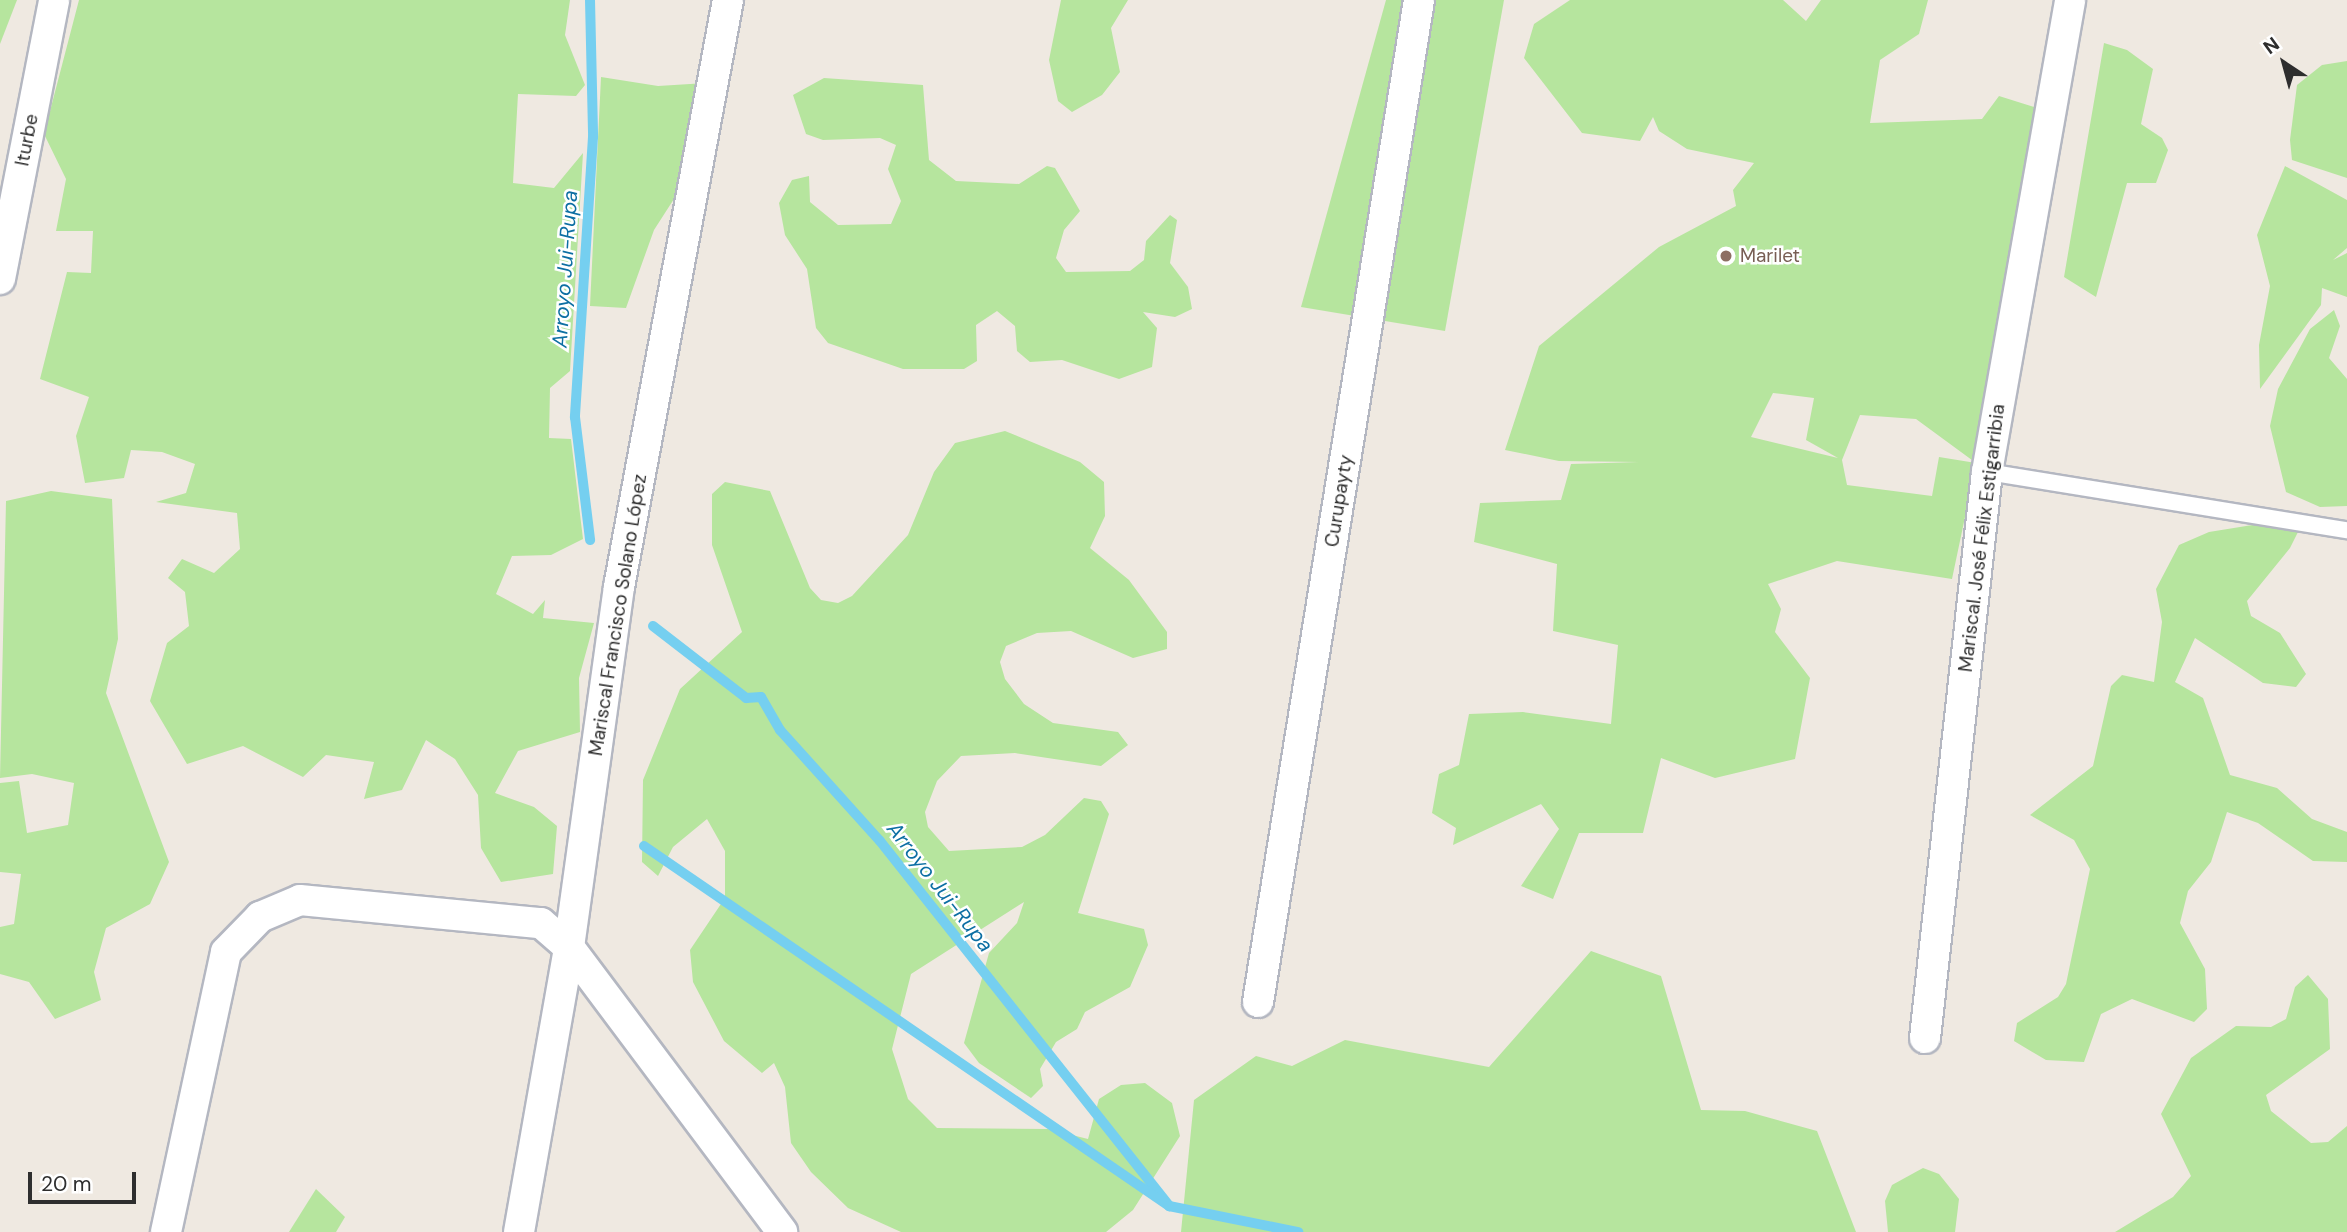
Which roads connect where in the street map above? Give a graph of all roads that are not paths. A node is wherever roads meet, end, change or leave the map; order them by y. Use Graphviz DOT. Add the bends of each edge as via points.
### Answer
graph roads {
  1 [pos="54,0"];
  2 [pos="727,0"];
  3 [pos="1419,0"];
  4 [pos="2070,0"];
  5 [pos="0,279"];
  6 [pos="1987,472"];
  7 [pos="2347,530"];
  8 [pos="569,947"];
  9 [pos="1258,1002"];
  10 [pos="1925,1038"];
  11 [pos="166,1232"];
  12 [pos="519,1232"];
  13 [pos="782,1232"];
  1 -- 5 [label="street, Iturbe"];
  2 -- 8 [label="street, Mariscal Francisco Solano López" via="619,586"];
  3 -- 9 [label="street, Curupayty"];
  4 -- 6 [label="street, Mariscal. José Félix Estigarribia"];
  6 -- 7 [label="lane"];
  6 -- 10 [label="street, Mariscal. José Félix Estigarribia"];
  8 -- 11 [label="street" via="541,923 300,900 260,918 226,953"];
  8 -- 12 [label="street, Mariscal Francisco Solano López"];
  8 -- 13 [label="street"];
}
